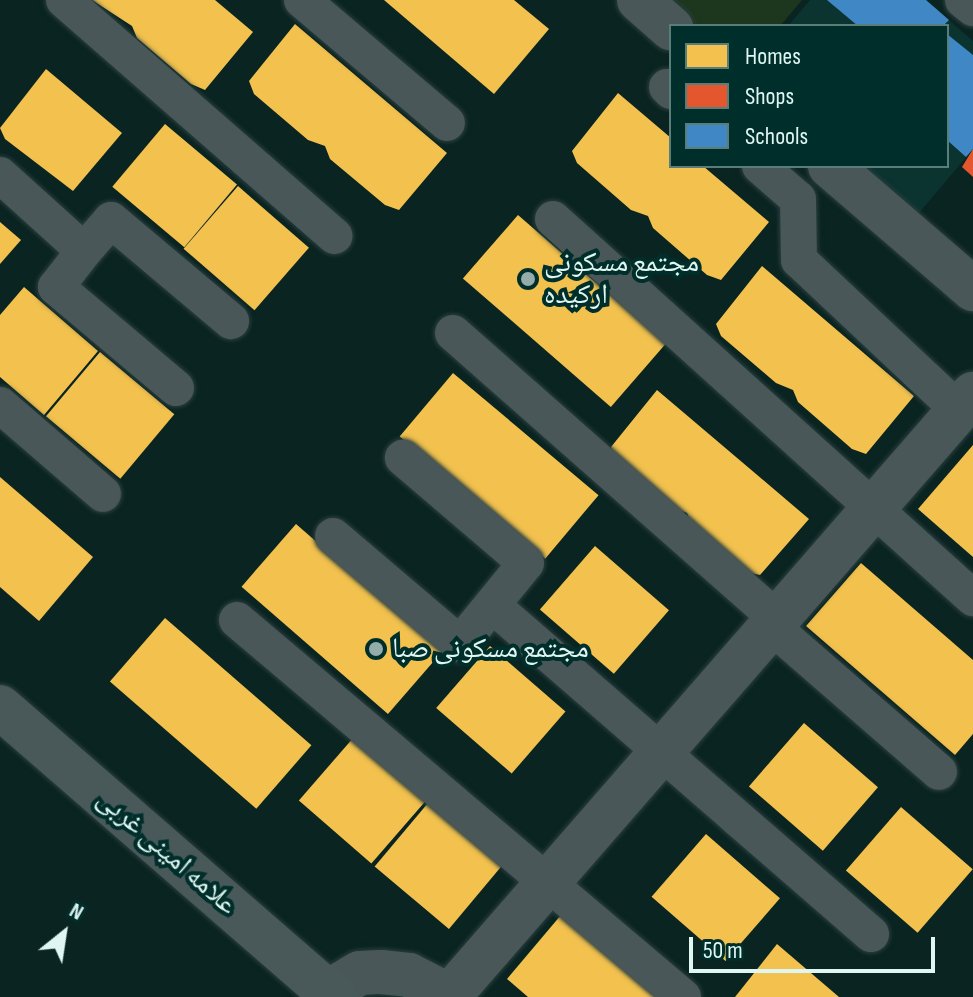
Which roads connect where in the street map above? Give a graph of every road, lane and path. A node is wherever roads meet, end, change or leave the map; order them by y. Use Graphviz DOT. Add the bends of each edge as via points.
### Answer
graph roads {
  1 [pos="64,0"];
  2 [pos="302,0"];
  3 [pos="639,0"];
  4 [pos="963,0"];
  5 [pos="973,8"];
  6 [pos="669,26"];
  7 [pos="447,123"];
  8 [pos="762,168"];
  9 [pos="832,168"];
  10 [pos="0,175"];
  11 [pos="553,219"];
  12 [pos="335,236"];
  13 [pos="84,251"];
  14 [pos="973,289"];
  15 [pos="231,321"];
  16 [pos="453,333"];
  17 [pos="176,388"];
  18 [pos="966,402"];
  19 [pos="0,405"];
  20 [pos="403,458"];
  21 [pos="103,494"];
  22 [pos="874,507"];
  23 [pos="333,536"];
  24 [pos="973,598"];
  25 [pos="492,605"];
  26 [pos="237,620"];
  27 [pos="778,620"];
  28 [pos="0,707"];
  29 [pos="0,743"];
  30 [pos="663,753"];
  31 [pos="939,772"];
  32 [pos="552,883"];
  33 [pos="871,934"];
  34 [pos="319,995"];
  35 [pos="451,996"];
  36 [pos="683,997"];
  1 -- 12 [label="street"];
  2 -- 7 [label="street"];
  3 -- 6 [label="street"];
  4 -- 5 [label="street"];
  8 -- 18 [label="street" via="798,199 799,260"];
  9 -- 14 [label="street"];
  10 -- 13 [label="street"];
  11 -- 22 [label="street"];
  13 -- 15 [label="street" via="111,220"];
  13 -- 17 [label="street" via="56,287"];
  16 -- 27 [label="street"];
  18 -- 22 [label="street"];
  19 -- 21 [label="street"];
  20 -- 25 [label="street" via="526,563"];
  22 -- 24 [label="street"];
  22 -- 27 [label="street"];
  23 -- 25 [label="street" via="460,644"];
  25 -- 30 [label="street"];
  26 -- 32 [label="street"];
  27 -- 30 [label="street"];
  27 -- 31 [label="street" via="785,638"];
  28 -- 34 [label="main road, علامه امینی غربی"];
  29 -- 34 [label="main road, علامه امینی غربی"];
  30 -- 32 [label="street"];
  30 -- 33 [label="street"];
  32 -- 35 [label="street"];
  32 -- 36 [label="street"];
  34 -- 35 [label="street" via="360,973 381,972 409,975"];
}
